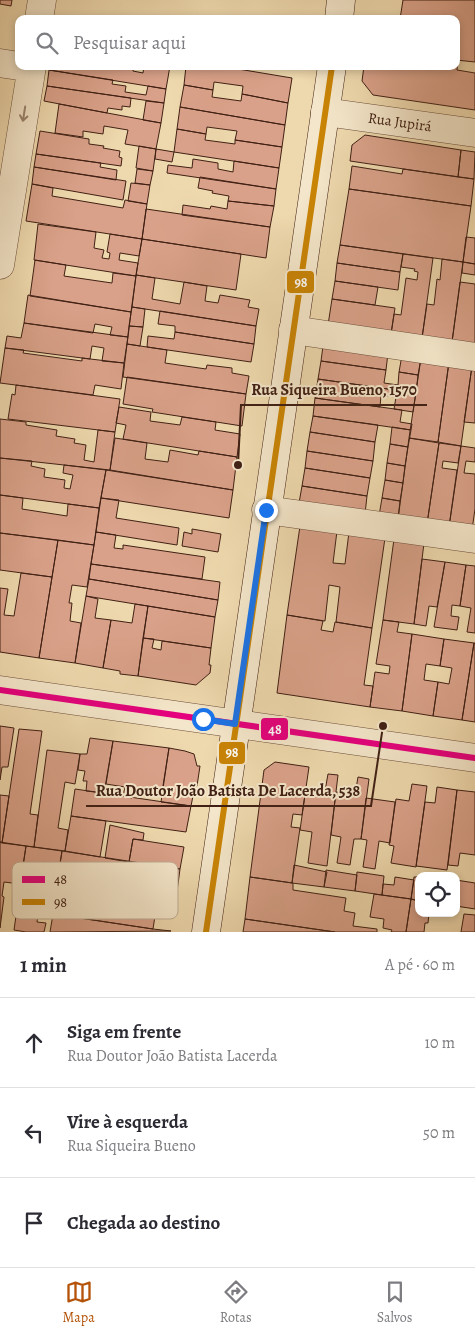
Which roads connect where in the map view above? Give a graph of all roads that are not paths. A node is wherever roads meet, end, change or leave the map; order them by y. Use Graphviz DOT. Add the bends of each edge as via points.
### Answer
graph roads {
  1 [pos="42,0"];
  2 [pos="342,0"];
  3 [pos="40,15"];
  4 [pos="340,15"];
  5 [pos="0,63"];
  6 [pos="15,65"];
  7 [pos="25,70"];
  8 [pos="331,70"];
  9 [pos="325,112"];
  10 [pos="475,133"];
  11 [pos="0,265"];
  12 [pos="293,330"];
  13 [pos="475,357"];
  14 [pos="266,510"];
  15 [pos="475,539"];
  16 [pos="0,690"];
  17 [pos="235,724"];
  18 [pos="475,758"];
  19 [pos="206,932"];
  1 -- 3 [label="street"];
  2 -- 4 [label="street"];
  5 -- 6 [label="street"];
  7 -- 11 [label="street, one-way"];
  8 -- 9 [label="street"];
  9 -- 10 [label="street, Rua Jupirá"];
  9 -- 12 [label="street"];
  12 -- 13 [label="street"];
  12 -- 14 [label="street"];
  14 -- 15 [label="street"];
  14 -- 17 [label="street"];
  16 -- 17 [label="street"];
  17 -- 18 [label="street"];
  17 -- 19 [label="street"];
}
